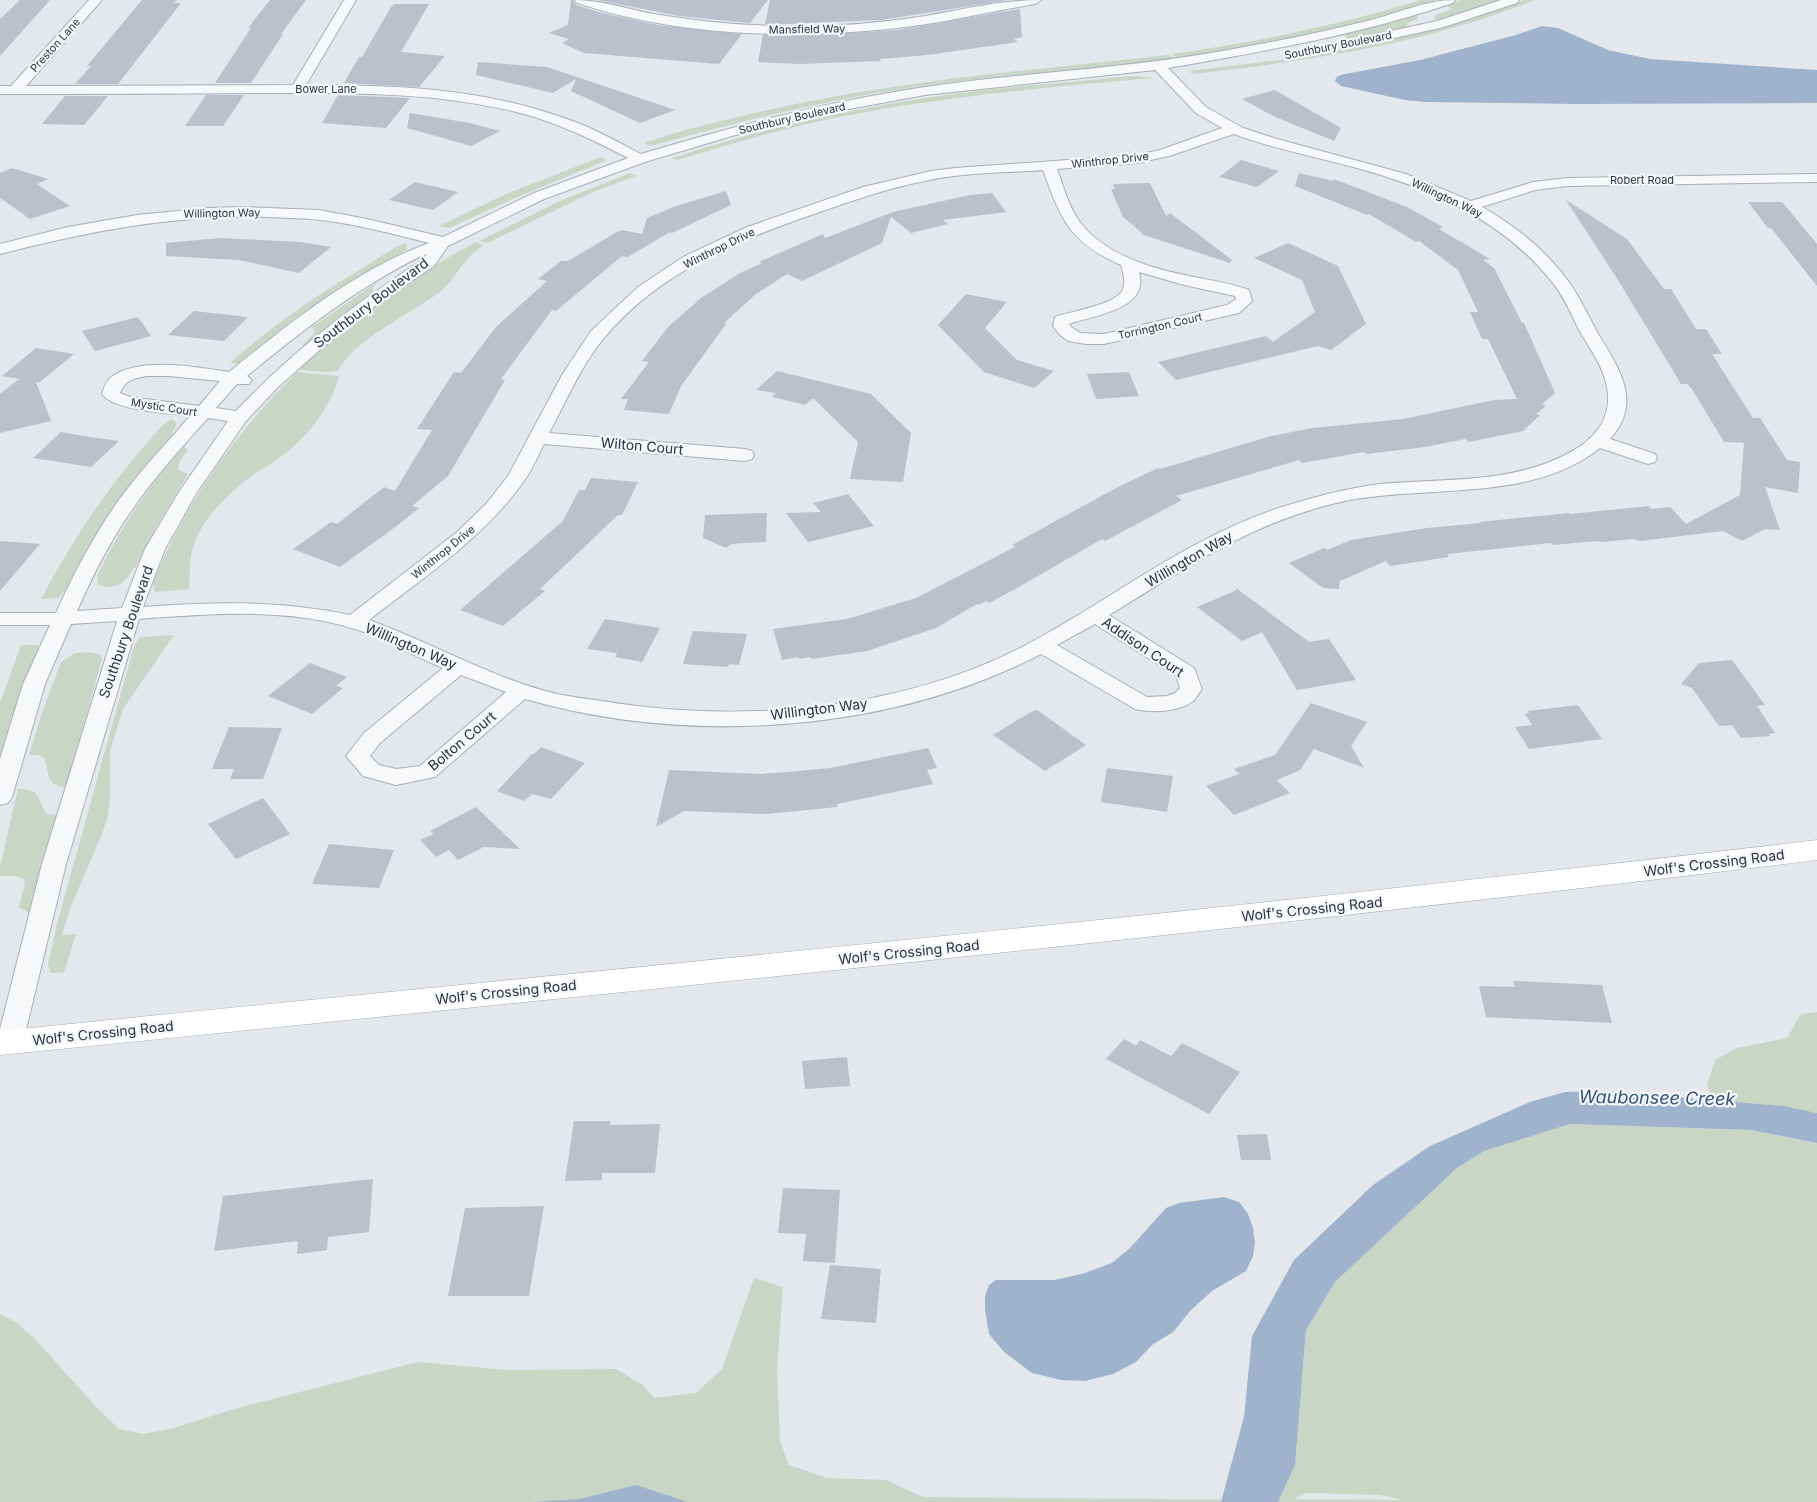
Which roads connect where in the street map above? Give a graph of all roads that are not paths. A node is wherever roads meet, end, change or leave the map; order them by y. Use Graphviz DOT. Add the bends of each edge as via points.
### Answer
graph roads {
  1 [pos="96,0"];
  2 [pos="350,0"];
  3 [pos="581,0"];
  4 [pos="1035,0"];
  5 [pos="1449,0"];
  6 [pos="1513,0"];
  7 [pos="1016,1"];
  8 [pos="1343,45"];
  9 [pos="1327,48"];
  10 [pos="1158,66"];
  11 [pos="298,89"];
  12 [pos="0,90"];
  13 [pos="15,90"];
  14 [pos="1234,129"];
  15 [pos="640,159"];
  16 [pos="1049,166"];
  17 [pos="1817,178"];
  18 [pos="1470,206"];
  19 [pos="445,242"];
  20 [pos="0,249"];
  21 [pos="1129,264"];
  22 [pos="233,378"];
  23 [pos="271,384"];
  24 [pos="201,412"];
  25 [pos="240,417"];
  26 [pos="539,438"];
  27 [pos="1599,442"];
  28 [pos="745,455"];
  29 [pos="1648,458"];
  30 [pos="130,614"];
  31 [pos="1095,615"];
  32 [pos="0,619"];
  33 [pos="62,619"];
  34 [pos="354,622"];
  35 [pos="1041,644"];
  36 [pos="458,666"];
  37 [pos="522,690"];
  38 [pos="0,797"];
  39 [pos="1817,850"];
  40 [pos="5,1043"];
  1 -- 13 [label="street, Preston Lane"];
  2 -- 11 [label="street"];
  3 -- 7 [label="street, Mansfield Way" via="629,14 750,30 879,26"];
  4 -- 7 [label="street, Mansfield Way"];
  5 -- 10 [label="street, Southbury Boulevard" via="1399,17 1306,40"];
  6 -- 8 [label="street, Southbury Boulevard" via="1440,24"];
  9 -- 10 [label="street, Southbury Boulevard" via="1206,65"];
  10 -- 14 [label="street, Willington Way" via="1202,109"];
  10 -- 15 [label="street, Southbury Boulevard" via="925,91 812,113"];
  11 -- 13 [label="street, Bower Lane"];
  11 -- 15 [label="street, Bower Lane" via="409,91 473,98 531,112 581,129"];
  12 -- 13 [label="street, Bower Lane"];
  14 -- 16 [label="street, Winthrop Drive" via="1137,159"];
  14 -- 18 [label="street, Willington Way" via="1410,180"];
  15 -- 19 [label="street, Southbury Boulevard" via="539,196"];
  16 -- 21 [label="street, Torrington Court" via="1066,213 1084,237"];
  16 -- 26 [label="street, Winthrop Drive" via="931,175 868,190 752,230 689,260 644,290 597,335 571,375"];
  17 -- 18 [label="street, Robert Road" via="1567,182 1534,186"];
  18 -- 27 [label="street, Willington Way" via="1520,240 1549,266 1564,286 1612,374 1617,394 1616,417"];
  19 -- 20 [label="street, Willington Way" via="374,224 318,215 236,211 154,216 72,229"];
  19 -- 22 [label="street, Southbury Boulevard" via="405,257 350,290 283,337"];
  19 -- 23 [label="street, Southbury Boulevard" via="428,263 326,335"];
  21 -- 21 [label="street, Torrington Court" via="1132,288 1124,299 1062,322 1065,334 1084,340 1104,339 1233,309 1244,301 1243,294 1228,287 1176,278"];
  22 -- 23 [label="street, Mystic Court"];
  22 -- 24 [label="street, Southbury Boulevard"];
  22 -- 24 [label="street, Mystic Court" via="147,370 121,378 114,382 112,388 111,394 118,399"];
  23 -- 25 [label="street, Southbury Boulevard"];
  24 -- 25 [label="street, Mystic Court"];
  24 -- 33 [label="street, Southbury Boulevard" via="126,504 102,541"];
  25 -- 30 [label="street, Southbury Boulevard" via="188,492 155,549"];
  26 -- 28 [label="street, Wilton Court"];
  26 -- 34 [label="street, Winthrop Drive" via="517,478 493,508 464,536"];
  27 -- 29 [label="street"];
  27 -- 31 [label="street, Willington Way" via="1570,460 1541,471 1501,480 1371,491 1258,521 1220,538"];
  30 -- 33 [label="street, Willington Way"];
  30 -- 34 [label="street, Willington Way" via="219,608 280,610"];
  30 -- 40 [label="street, Southbury Boulevard" via="54,864"];
  31 -- 35 [label="street, Willington Way"];
  31 -- 35 [label="street, Addison Court" via="1186,673 1192,689 1183,698 1169,703 1143,704"];
  32 -- 33 [label="street, Willington Way"];
  33 -- 38 [label="street, Southbury Boulevard" via="34,684"];
  34 -- 36 [label="street, Willington Way"];
  35 -- 37 [label="street, Willington Way" via="970,678 906,697 810,713 726,719 668,717 549,699"];
  36 -- 37 [label="street, Willington Way"];
  36 -- 37 [label="street, Bolton Court" via="372,738 357,756 371,771 396,777 427,772"];
  39 -- 40 [label="main road, Wolf's Crossing Road" via="1013,941"];
}
